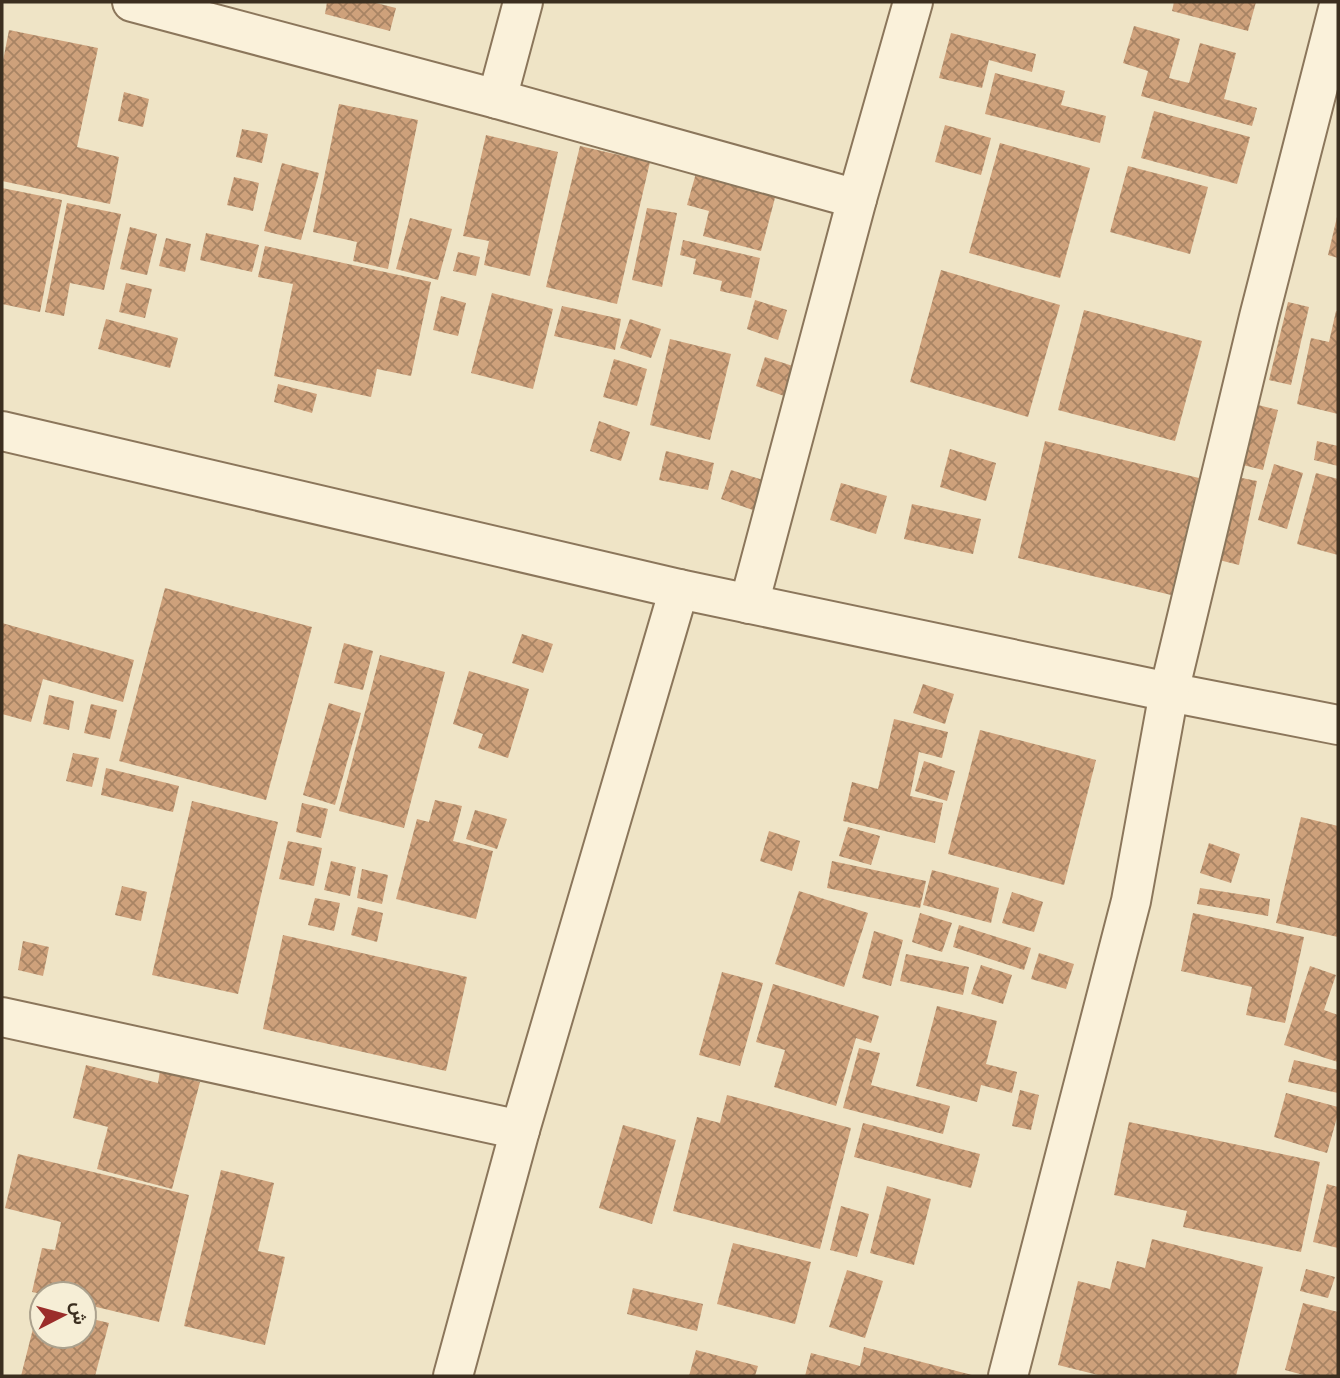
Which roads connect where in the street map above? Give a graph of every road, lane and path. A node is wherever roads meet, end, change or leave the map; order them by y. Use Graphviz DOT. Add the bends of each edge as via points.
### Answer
graph roads {
  1 [pos="132,2"];
  2 [pos="523,2"];
  3 [pos="913,2"];
  4 [pos="1338,9"];
  5 [pos="497,99"];
  6 [pos="858,199"];
  7 [pos="2,431"];
  8 [pos="679,589"];
  9 [pos="750,604"];
  10 [pos="1169,692"];
  11 [pos="1338,725"];
  12 [pos="2,1017"];
  13 [pos="520,1130"];
  14 [pos="453,1376"];
  15 [pos="1008,1376"];
  1 -- 5 [label="street"];
  2 -- 5 [label="street"];
  3 -- 6 [label="street"];
  4 -- 10 [label="street"];
  5 -- 6 [label="street"];
  6 -- 9 [label="street"];
  7 -- 8 [label="street"];
  8 -- 9 [label="street"];
  8 -- 13 [label="street"];
  9 -- 10 [label="street"];
  10 -- 11 [label="street"];
  10 -- 15 [label="street" via="1131,901"];
  12 -- 13 [label="street"];
  13 -- 14 [label="street"];
}
